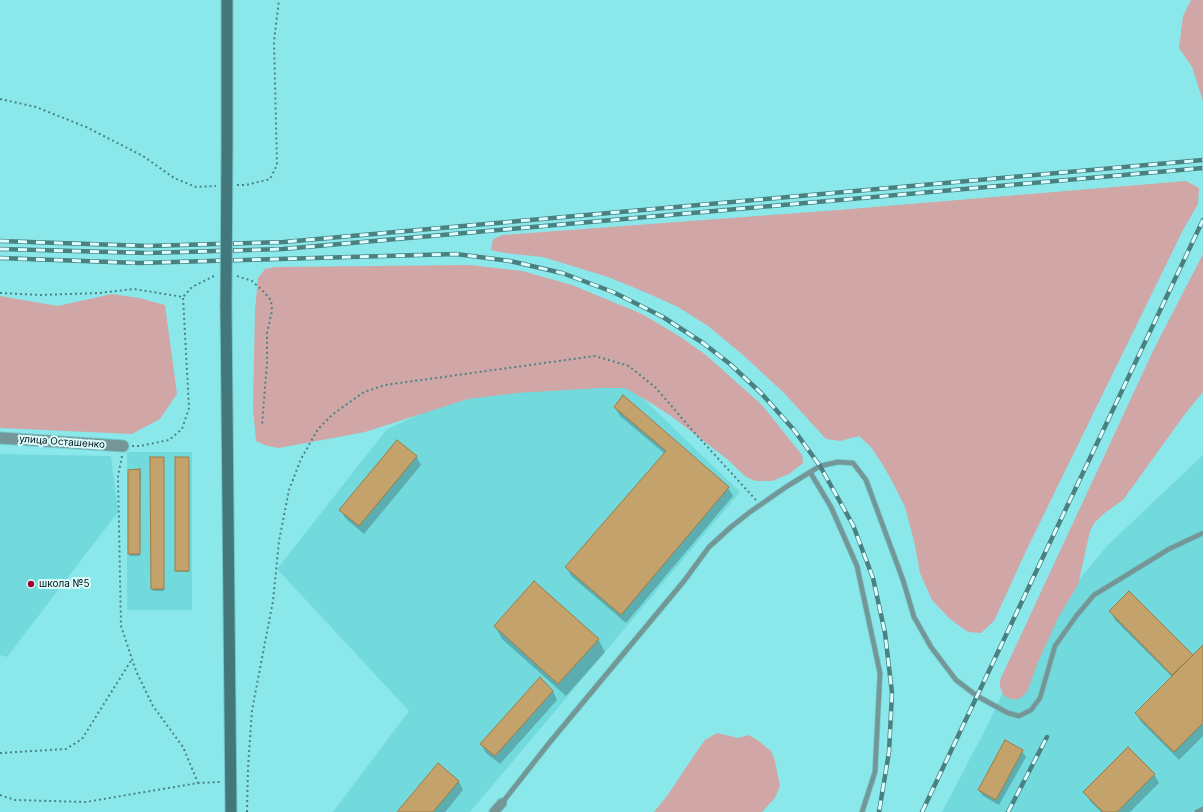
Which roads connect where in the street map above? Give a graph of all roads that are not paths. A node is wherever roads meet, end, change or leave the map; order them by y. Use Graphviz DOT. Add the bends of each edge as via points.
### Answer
graph roads {
  1 [pos="227,0"];
  2 [pos="0,438"];
  3 [pos="123,446"];
  4 [pos="810,472"];
  5 [pos="1203,533"];
  6 [pos="502,803"];
  7 [pos="1203,809"];
  8 [pos="231,812"];
  9 [pos="494,812"];
  10 [pos="862,812"];
  11 [pos="1197,812"];
  1 -- 8 [label="main road, bridge" via="226,306"];
  2 -- 3 [label="street, улица Осташенко"];
  4 -- 5 [label="lane" via="820,466 838,462 853,463 866,480 914,617 931,647 956,680 977,696 1008,713 1019,716 1031,710 1040,698 1055,646 1076,615 1094,595 1169,549"];
  4 -- 6 [label="lane" via="731,527 709,547"];
  4 -- 10 [label="lane" via="831,507 857,566 880,673 875,772"];
  6 -- 9 [label="street"];
  7 -- 11 [label="lane"];
}
